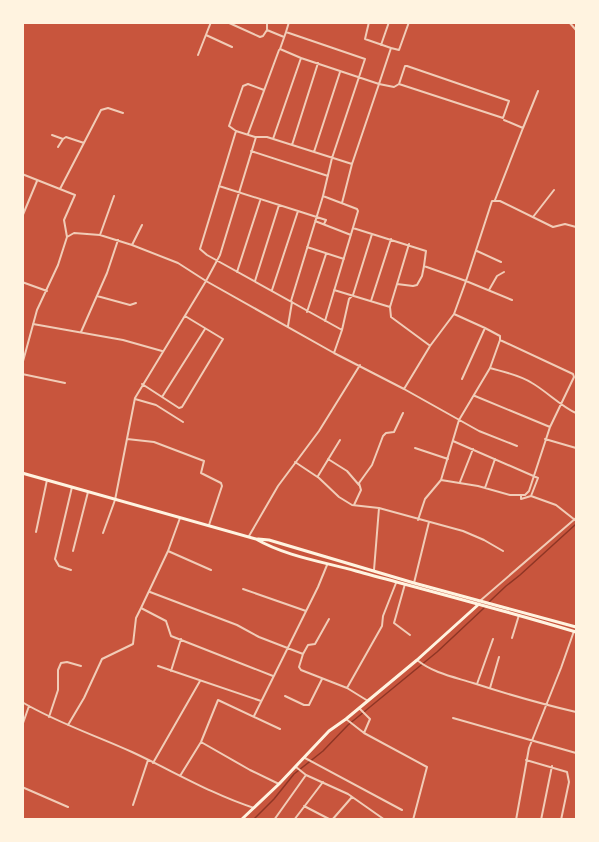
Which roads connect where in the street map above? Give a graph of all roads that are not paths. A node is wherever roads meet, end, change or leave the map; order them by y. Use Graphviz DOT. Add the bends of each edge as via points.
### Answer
graph roads {
  1 [pos="211,22"];
  2 [pos="227,22"];
  3 [pos="237,22"];
  4 [pos="267,22"];
  5 [pos="290,22"];
  6 [pos="369,22"];
  7 [pos="389,22"];
  8 [pos="409,22"];
  9 [pos="569,22"];
  10 [pos="235,27"];
  11 [pos="267,30"];
  12 [pos="576,30"];
  13 [pos="286,32"];
  14 [pos="206,35"];
  15 [pos="284,37"];
  16 [pos="381,45"];
  17 [pos="232,47"];
  18 [pos="391,48"];
  19 [pos="280,50"];
  20 [pos="198,55"];
  21 [pos="301,58"];
  22 [pos="318,63"];
  23 [pos="340,71"];
  24 [pos="359,76"];
  25 [pos="379,84"];
  26 [pos="399,84"];
  27 [pos="264,90"];
  28 [pos="538,91"];
  29 [pos="123,113"];
  30 [pos="504,120"];
  31 [pos="523,128"];
  32 [pos="236,131"];
  33 [pos="52,135"];
  34 [pos="248,135"];
  35 [pos="256,137"];
  36 [pos="63,139"];
  37 [pos="273,139"];
  38 [pos="84,143"];
  39 [pos="292,145"];
  40 [pos="58,147"];
  41 [pos="251,151"];
  42 [pos="315,152"];
  43 [pos="332,158"];
  44 [pos="352,164"];
  45 [pos="22,174"];
  46 [pos="328,176"];
  47 [pos="38,180"];
  48 [pos="219,186"];
  49 [pos="60,189"];
  50 [pos="554,190"];
  51 [pos="239,192"];
  52 [pos="114,196"];
  53 [pos="322,196"];
  54 [pos="261,199"];
  55 [pos="495,200"];
  56 [pos="342,203"];
  57 [pos="279,205"];
  58 [pos="298,211"];
  59 [pos="22,217"];
  60 [pos="316,217"];
  61 [pos="533,217"];
  62 [pos="315,221"];
  63 [pos="141,225"];
  64 [pos="324,225"];
  65 [pos="576,227"];
  66 [pos="353,228"];
  67 [pos="372,234"];
  68 [pos="100,235"];
  69 [pos="351,235"];
  70 [pos="67,237"];
  71 [pos="391,239"];
  72 [pos="118,240"];
  73 [pos="409,244"];
  74 [pos="132,245"];
  75 [pos="307,247"];
  76 [pos="477,251"];
  77 [pos="326,254"];
  78 [pos="344,259"];
  79 [pos="217,260"];
  80 [pos="501,262"];
  81 [pos="424,266"];
  82 [pos="237,272"];
  83 [pos="504,272"];
  84 [pos="206,281"];
  85 [pos="255,281"];
  86 [pos="466,281"];
  87 [pos="22,282"];
  88 [pos="397,284"];
  89 [pos="334,290"];
  90 [pos="489,290"];
  91 [pos="47,291"];
  92 [pos="272,291"];
  93 [pos="353,295"];
  94 [pos="97,296"];
  95 [pos="512,300"];
  96 [pos="371,301"];
  97 [pos="291,302"];
  98 [pos="136,303"];
  99 [pos="390,308"];
  100 [pos="307,312"];
  101 [pos="454,314"];
  102 [pos="185,316"];
  103 [pos="325,321"];
  104 [pos="33,324"];
  105 [pos="288,327"];
  106 [pos="206,328"];
  107 [pos="485,328"];
  108 [pos="342,330"];
  109 [pos="81,333"];
  110 [pos="500,340"];
  111 [pos="22,346"];
  112 [pos="430,346"];
  113 [pos="28,348"];
  114 [pos="163,351"];
  115 [pos="334,353"];
  116 [pos="22,365"];
  117 [pos="360,365"];
  118 [pos="490,368"];
  119 [pos="22,374"];
  120 [pos="462,379"];
  121 [pos="65,383"];
  122 [pos="142,384"];
  123 [pos="404,389"];
  124 [pos="474,396"];
  125 [pos="162,397"];
  126 [pos="135,399"];
  127 [pos="562,402"];
  128 [pos="576,412"];
  129 [pos="403,413"];
  130 [pos="459,420"];
  131 [pos="183,423"];
  132 [pos="550,427"];
  133 [pos="127,439"];
  134 [pos="545,439"];
  135 [pos="340,440"];
  136 [pos="453,441"];
  137 [pos="517,446"];
  138 [pos="415,448"];
  139 [pos="576,448"];
  140 [pos="472,449"];
  141 [pos="328,459"];
  142 [pos="448,459"];
  143 [pos="495,459"];
  144 [pos="295,462"];
  145 [pos="22,473"];
  146 [pos="532,476"];
  147 [pos="317,477"];
  148 [pos="47,480"];
  149 [pos="441,480"];
  150 [pos="460,482"];
  151 [pos="359,485"];
  152 [pos="72,487"];
  153 [pos="485,488"];
  154 [pos="87,492"];
  155 [pos="521,496"];
  156 [pos="531,496"];
  157 [pos="115,500"];
  158 [pos="354,505"];
  159 [pos="379,508"];
  160 [pos="180,517"];
  161 [pos="575,519"];
  162 [pos="418,520"];
  163 [pos="429,522"];
  164 [pos="209,525"];
  165 [pos="36,532"];
  166 [pos="103,533"];
  167 [pos="249,537"];
  168 [pos="256,539"];
  169 [pos="73,551"];
  170 [pos="168,551"];
  171 [pos="503,551"];
  172 [pos="328,563"];
  173 [pos="71,570"];
  174 [pos="211,570"];
  175 [pos="374,570"];
  176 [pos="396,582"];
  177 [pos="414,583"];
  178 [pos="405,584"];
  179 [pos="418,586"];
  180 [pos="243,589"];
  181 [pos="150,592"];
  182 [pos="482,603"];
  183 [pos="141,608"];
  184 [pos="306,611"];
  185 [pos="519,615"];
  186 [pos="328,619"];
  187 [pos="576,627"];
  188 [pos="575,632"];
  189 [pos="410,635"];
  190 [pos="512,638"];
  191 [pos="181,639"];
  192 [pos="493,639"];
  193 [pos="287,648"];
  194 [pos="303,654"];
  195 [pos="499,657"];
  196 [pos="419,661"];
  197 [pos="81,666"];
  198 [pos="158,666"];
  199 [pos="171,671"];
  200 [pos="273,676"];
  201 [pos="322,679"];
  202 [pos="200,681"];
  203 [pos="477,684"];
  204 [pos="347,688"];
  205 [pos="490,688"];
  206 [pos="285,696"];
  207 [pos="262,701"];
  208 [pos="368,701"];
  209 [pos="22,702"];
  210 [pos="546,705"];
  211 [pos="29,706"];
  212 [pos="359,708"];
  213 [pos="576,712"];
  214 [pos="254,716"];
  215 [pos="49,717"];
  216 [pos="24,718"];
  217 [pos="453,718"];
  218 [pos="348,721"];
  219 [pos="69,725"];
  220 [pos="22,726"];
  221 [pos="280,729"];
  222 [pos="364,733"];
  223 [pos="201,742"];
  224 [pos="531,742"];
  225 [pos="576,753"];
  226 [pos="305,758"];
  227 [pos="148,760"];
  228 [pos="526,760"];
  229 [pos="153,763"];
  230 [pos="552,766"];
  231 [pos="299,769"];
  232 [pos="306,775"];
  233 [pos="180,776"];
  234 [pos="322,782"];
  235 [pos="279,784"];
  236 [pos="22,787"];
  237 [pos="352,796"];
  238 [pos="133,805"];
  239 [pos="304,806"];
  240 [pos="68,807"];
  241 [pos="254,808"];
  242 [pos="402,810"];
  243 [pos="241,819"];
  244 [pos="274,819"];
  245 [pos="294,819"];
  246 [pos="332,819"];
  247 [pos="385,819"];
  248 [pos="413,819"];
  249 [pos="516,819"];
  250 [pos="541,819"];
  251 [pos="561,819"];
  1 -- 14 [label="street"];
  2 -- 10 [label="street"];
  3 -- 10 [label="street"];
  4 -- 11 [label="street"];
  5 -- 13 [label="street"];
  6 -- 16 [label="street" via="365,39"];
  7 -- 16 [label="street"];
  8 -- 18 [label="street" via="399,50"];
  9 -- 12 [label="street"];
  10 -- 11 [label="street" via="260,37"];
  11 -- 15 [label="street"];
  13 -- 15 [label="street"];
  13 -- 24 [label="street" via="364,57"];
  14 -- 17 [label="street"];
  14 -- 20 [label="street"];
  15 -- 19 [label="street"];
  16 -- 18 [label="street"];
  18 -- 25 [label="street"];
  19 -- 21 [label="street"];
  19 -- 27 [label="street"];
  21 -- 22 [label="street"];
  21 -- 37 [label="street"];
  22 -- 23 [label="street"];
  22 -- 39 [label="street"];
  23 -- 24 [label="street"];
  23 -- 42 [label="street"];
  24 -- 25 [label="street"];
  24 -- 43 [label="street"];
  25 -- 26 [label="street"];
  25 -- 44 [label="street"];
  26 -- 26 [label="street" via="407,66 509,101 502,118"];
  27 -- 32 [label="street" via="248,84 241,88 229,126"];
  27 -- 34 [label="street"];
  28 -- 31 [label="street"];
  29 -- 38 [label="street" via="101,110"];
  30 -- 31 [label="street"];
  31 -- 55 [label="street"];
  32 -- 34 [label="street"];
  32 -- 48 [label="street"];
  33 -- 36 [label="street"];
  34 -- 35 [label="street"];
  35 -- 37 [label="street"];
  35 -- 41 [label="street"];
  36 -- 38 [label="street"];
  36 -- 40 [label="street"];
  37 -- 39 [label="street"];
  38 -- 49 [label="street"];
  39 -- 42 [label="street"];
  41 -- 46 [label="street"];
  41 -- 51 [label="street"];
  42 -- 43 [label="street"];
  43 -- 44 [label="street"];
  43 -- 46 [label="street"];
  44 -- 56 [label="street"];
  45 -- 47 [label="street"];
  46 -- 53 [label="street"];
  47 -- 49 [label="street"];
  47 -- 59 [label="street"];
  48 -- 51 [label="street"];
  48 -- 79 [label="street" via="200,248"];
  49 -- 70 [label="street" via="75,195 64,220"];
  50 -- 61 [label="street"];
  51 -- 54 [label="street"];
  51 -- 79 [label="street"];
  52 -- 68 [label="street"];
  53 -- 56 [label="street"];
  53 -- 60 [label="street"];
  54 -- 57 [label="street"];
  54 -- 82 [label="street"];
  55 -- 61 [label="street"];
  55 -- 76 [label="street" via="490,203"];
  56 -- 66 [label="street" via="358,211"];
  57 -- 58 [label="street"];
  57 -- 85 [label="street"];
  58 -- 60 [label="street"];
  58 -- 92 [label="street"];
  60 -- 62 [label="street"];
  60 -- 64 [label="street" via="326,220"];
  61 -- 65 [label="street" via="553,227"];
  62 -- 64 [label="street"];
  62 -- 75 [label="street"];
  63 -- 74 [label="street"];
  64 -- 69 [label="street"];
  66 -- 67 [label="street"];
  66 -- 69 [label="street"];
  67 -- 71 [label="street"];
  67 -- 93 [label="street"];
  68 -- 70 [label="street" via="74,233"];
  68 -- 72 [label="street"];
  69 -- 78 [label="street"];
  70 -- 91 [label="street"];
  71 -- 73 [label="street"];
  71 -- 96 [label="street"];
  72 -- 74 [label="street"];
  72 -- 94 [label="street"];
  73 -- 81 [label="street" via="426,251"];
  73 -- 88 [label="street"];
  74 -- 84 [label="street" via="178,263"];
  75 -- 77 [label="street"];
  75 -- 97 [label="street"];
  76 -- 80 [label="street"];
  76 -- 86 [label="street"];
  77 -- 78 [label="street"];
  77 -- 100 [label="street"];
  78 -- 89 [label="street"];
  79 -- 82 [label="street"];
  79 -- 84 [label="street"];
  81 -- 86 [label="street"];
  81 -- 88 [label="street" via="417,285"];
  82 -- 85 [label="street"];
  83 -- 90 [label="street"];
  84 -- 102 [label="street"];
  84 -- 105 [label="street"];
  85 -- 92 [label="street"];
  86 -- 90 [label="street"];
  86 -- 101 [label="street"];
  87 -- 91 [label="street"];
  88 -- 99 [label="street"];
  89 -- 93 [label="street"];
  89 -- 103 [label="street"];
  90 -- 95 [label="street"];
  91 -- 104 [label="street"];
  92 -- 97 [label="street"];
  93 -- 96 [label="street"];
  93 -- 108 [label="street"];
  94 -- 98 [label="street" via="130,305"];
  94 -- 109 [label="street"];
  96 -- 99 [label="street"];
  97 -- 100 [label="street"];
  97 -- 105 [label="street"];
  99 -- 112 [label="street" via="393,319"];
  100 -- 103 [label="street"];
  101 -- 107 [label="street"];
  101 -- 112 [label="street"];
  102 -- 106 [label="street"];
  102 -- 114 [label="street"];
  103 -- 108 [label="street"];
  104 -- 109 [label="street"];
  104 -- 113 [label="street"];
  105 -- 115 [label="street"];
  106 -- 125 [label="street"];
  106 -- 125 [label="street" via="223,340 190,395 180,408"];
  107 -- 110 [label="street" via="500,336"];
  107 -- 120 [label="street"];
  108 -- 115 [label="street"];
  109 -- 114 [label="street"];
  110 -- 118 [label="street"];
  110 -- 127 [label="street" via="572,372 574,377"];
  111 -- 113 [label="street"];
  112 -- 123 [label="street"];
  113 -- 116 [label="street"];
  114 -- 122 [label="street"];
  115 -- 117 [label="street"];
  117 -- 123 [label="street"];
  117 -- 144 [label="street"];
  118 -- 124 [label="street"];
  118 -- 127 [label="street" via="531,382"];
  119 -- 121 [label="street"];
  122 -- 125 [label="street"];
  122 -- 126 [label="street"];
  123 -- 130 [label="street"];
  124 -- 130 [label="street"];
  124 -- 132 [label="street"];
  126 -- 131 [label="street" via="156,405"];
  126 -- 133 [label="street"];
  127 -- 128 [label="street"];
  127 -- 132 [label="street"];
  129 -- 151 [label="street" via="394,432 383,436"];
  130 -- 136 [label="street"];
  130 -- 137 [label="street"];
  132 -- 134 [label="street"];
  133 -- 157 [label="street"];
  133 -- 164 [label="street" via="154,442 204,461 201,473 222,486"];
  134 -- 139 [label="street"];
  134 -- 146 [label="street"];
  135 -- 141 [label="street"];
  136 -- 140 [label="street"];
  136 -- 142 [label="street"];
  138 -- 142 [label="street"];
  140 -- 143 [label="street"];
  140 -- 150 [label="street"];
  141 -- 147 [label="street"];
  141 -- 151 [label="street" via="347,471"];
  142 -- 149 [label="street"];
  143 -- 146 [label="street"];
  143 -- 153 [label="street"];
  144 -- 147 [label="street"];
  144 -- 167 [label="street"];
  145 -- 148 [label="main road"];
  146 -- 155 [label="street" via="529,491"];
  146 -- 156 [label="street" via="538,478"];
  147 -- 158 [label="street"];
  148 -- 152 [label="main road"];
  148 -- 165 [label="street"];
  149 -- 150 [label="street"];
  149 -- 162 [label="street" via="425,499"];
  150 -- 153 [label="street"];
  151 -- 158 [label="street" via="361,490"];
  152 -- 154 [label="main road"];
  152 -- 173 [label="street" via="55,559 59,566"];
  153 -- 155 [label="street"];
  154 -- 157 [label="main road"];
  154 -- 169 [label="street"];
  155 -- 156 [label="street"];
  156 -- 161 [label="street" via="556,505"];
  157 -- 160 [label="main road"];
  157 -- 166 [label="street"];
  158 -- 159 [label="street"];
  159 -- 162 [label="street"];
  159 -- 175 [label="street"];
  160 -- 164 [label="main road"];
  160 -- 170 [label="street"];
  161 -- 182 [label="street"];
  162 -- 163 [label="street"];
  163 -- 171 [label="street" via="463,531"];
  163 -- 177 [label="street"];
  164 -- 167 [label="main road"];
  167 -- 168 [label="main road"];
  168 -- 172 [label="main road"];
  168 -- 175 [label="main road"];
  170 -- 174 [label="street"];
  170 -- 181 [label="street"];
  172 -- 176 [label="main road"];
  172 -- 184 [label="street"];
  175 -- 177 [label="main road"];
  176 -- 178 [label="main road"];
  176 -- 204 [label="street" via="381,628"];
  177 -- 179 [label="main road"];
  178 -- 179 [label="main road"];
  178 -- 189 [label="street" via="394,623"];
  179 -- 182 [label="main road"];
  180 -- 184 [label="street"];
  181 -- 183 [label="street"];
  181 -- 193 [label="street" via="247,628"];
  182 -- 185 [label="main road"];
  182 -- 187 [label="main road"];
  182 -- 196 [label="main road"];
  183 -- 191 [label="street" via="166,621 169,635"];
  183 -- 219 [label="street" via="133,644 102,659"];
  184 -- 193 [label="street"];
  185 -- 188 [label="main road"];
  185 -- 190 [label="street"];
  186 -- 194 [label="street" via="315,644 308,645"];
  188 -- 210 [label="street"];
  191 -- 199 [label="street"];
  191 -- 200 [label="street"];
  192 -- 203 [label="street"];
  193 -- 194 [label="street"];
  193 -- 200 [label="street"];
  194 -- 201 [label="street" via="299,669"];
  195 -- 205 [label="street"];
  196 -- 203 [label="street"];
  196 -- 208 [label="main road"];
  197 -- 215 [label="street" via="61,663"];
  198 -- 199 [label="street"];
  199 -- 202 [label="street"];
  200 -- 207 [label="street"];
  201 -- 204 [label="street"];
  201 -- 206 [label="street" via="309,705"];
  202 -- 207 [label="street"];
  202 -- 229 [label="street"];
  203 -- 205 [label="street"];
  204 -- 208 [label="street"];
  205 -- 210 [label="street"];
  207 -- 214 [label="street"];
  208 -- 212 [label="main road"];
  209 -- 211 [label="street"];
  210 -- 213 [label="street"];
  210 -- 224 [label="street"];
  211 -- 215 [label="street"];
  211 -- 216 [label="street"];
  212 -- 218 [label="main road"];
  212 -- 222 [label="street" via="370,720"];
  214 -- 221 [label="street"];
  214 -- 223 [label="street" via="218,700"];
  215 -- 219 [label="street"];
  216 -- 220 [label="street"];
  217 -- 224 [label="street"];
  218 -- 222 [label="street"];
  218 -- 226 [label="main road" via="329,731"];
  219 -- 227 [label="street"];
  222 -- 248 [label="street" via="427,767"];
  223 -- 233 [label="street"];
  223 -- 235 [label="street"];
  224 -- 225 [label="street"];
  224 -- 228 [label="street"];
  226 -- 231 [label="main road"];
  226 -- 242 [label="street"];
  227 -- 229 [label="street"];
  227 -- 238 [label="street"];
  228 -- 230 [label="street"];
  228 -- 249 [label="street"];
  229 -- 233 [label="street"];
  230 -- 250 [label="street"];
  230 -- 251 [label="street" via="568,776"];
  231 -- 232 [label="street"];
  231 -- 235 [label="main road"];
  232 -- 234 [label="street"];
  232 -- 244 [label="street"];
  233 -- 241 [label="street"];
  234 -- 237 [label="street"];
  234 -- 239 [label="street"];
  235 -- 241 [label="main road"];
  236 -- 240 [label="street"];
  237 -- 246 [label="street"];
  237 -- 247 [label="street"];
  239 -- 245 [label="street"];
  239 -- 246 [label="street"];
  241 -- 243 [label="main road"];
}
